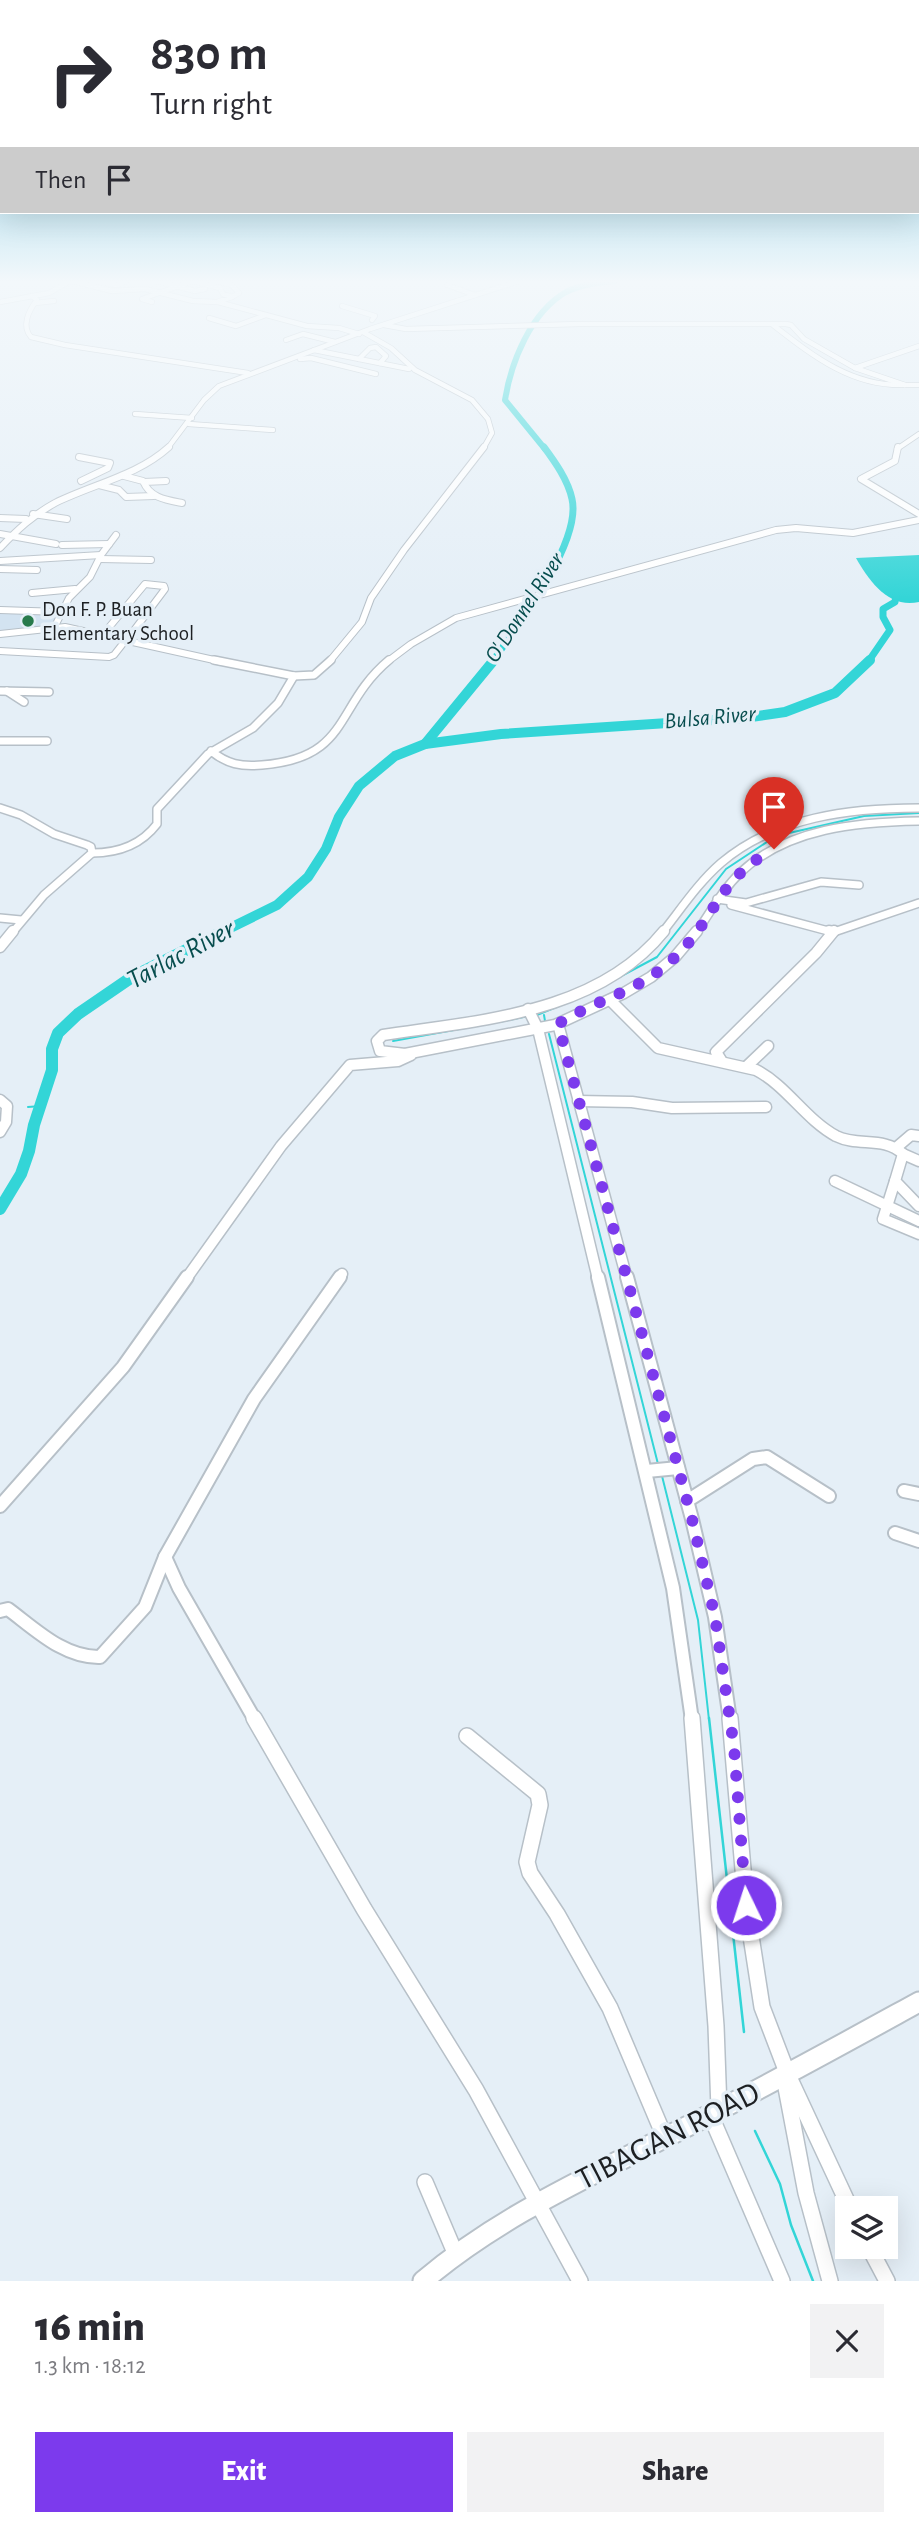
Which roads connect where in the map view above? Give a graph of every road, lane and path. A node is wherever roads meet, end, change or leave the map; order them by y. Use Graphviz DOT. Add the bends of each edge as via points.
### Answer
graph roads {
  1 [pos="216,387"];
  2 [pos="448,387"];
  3 [pos="157,409"];
  4 [pos="135,414"];
  5 [pos="150,416"];
  6 [pos="191,421"];
  7 [pos="273,430"];
  8 [pos="919,434"];
  9 [pos="79,457"];
  10 [pos="122,475"];
  11 [pos="88,478"];
  12 [pos="81,481"];
  13 [pos="166,481"];
  14 [pos="144,482"];
  15 [pos="99,484"];
  16 [pos="153,496"];
  17 [pos="182,503"];
  18 [pos="33,514"];
  19 [pos="919,514"];
  20 [pos="0,518"];
  21 [pos="26,519"];
  22 [pos="67,519"];
  23 [pos="919,520"];
  24 [pos="0,534"];
  25 [pos="10,534"];
  26 [pos="116,535"];
  27 [pos="109,544"];
  28 [pos="0,547"];
  29 [pos="100,557"];
  30 [pos="151,560"];
  31 [pos="0,561"];
  32 [pos="0,569"];
  33 [pos="37,570"];
  34 [pos="75,589"];
  35 [pos="32,593"];
  36 [pos="0,610"];
  37 [pos="61,612"];
  38 [pos="54,628"];
  39 [pos="0,634"];
  40 [pos="100,637"];
  41 [pos="126,641"];
  42 [pos="0,651"];
  43 [pos="293,676"];
  44 [pos="4,691"];
  45 [pos="49,692"];
  46 [pos="24,702"];
  47 [pos="0,741"];
  48 [pos="47,741"];
  49 [pos="211,751"];
  50 [pos="0,808"];
  51 [pos="919,808"];
  52 [pos="919,821"];
  53 [pos="92,853"];
  54 [pos="859,885"];
  55 [pos="717,899"];
  56 [pos="919,903"];
  57 [pos="0,918"];
  58 [pos="21,920"];
  59 [pos="832,932"];
  60 [pos="0,947"];
  61 [pos="610,1000"];
  62 [pos="529,1010"];
  63 [pos="558,1024"];
  64 [pos="538,1027"];
  65 [pos="768,1046"];
  66 [pos="415,1052"];
  67 [pos="721,1060"];
  68 [pos="746,1067"];
  69 [pos="0,1100"];
  70 [pos="578,1101"];
  71 [pos="766,1107"];
  72 [pos="0,1132"];
  73 [pos="919,1136"];
  74 [pos="900,1150"];
  75 [pos="919,1161"];
  76 [pos="835,1181"];
  77 [pos="895,1181"];
  78 [pos="919,1206"];
  79 [pos="885,1207"];
  80 [pos="919,1221"];
  81 [pos="919,1234"];
  82 [pos="342,1274"];
  83 [pos="675,1468"];
  84 [pos="650,1471"];
  85 [pos="904,1490"];
  86 [pos="919,1494"];
  87 [pos="829,1496"];
  88 [pos="687,1501"];
  89 [pos="0,1506"];
  90 [pos="895,1533"];
  91 [pos="919,1541"];
  92 [pos="165,1557"];
  93 [pos="0,1611"];
  94 [pos="467,1736"];
  95 [pos="919,2002"];
  96 [pos="786,2076"];
  97 [pos="715,2111"];
  98 [pos="665,2137"];
  99 [pos="425,2182"];
  100 [pos="844,2196"];
  101 [pos="537,2202"];
  102 [pos="456,2255"];
  103 [pos="875,2259"];
  104 [pos="423,2281"];
  105 [pos="580,2281"];
  106 [pos="782,2281"];
  107 [pos="830,2281"];
  108 [pos="887,2281"];
  1 -- 6 [label="street"];
  2 -- 43 [label="street" via="473,400 486,415 491,436 404,550 353,633 319,672"];
  3 -- 5 [label="street"];
  4 -- 5 [label="street"];
  5 -- 6 [label="street"];
  6 -- 7 [label="street"];
  6 -- 10 [label="street" via="162,452"];
  8 -- 19 [label="street" via="898,446 890,466 861,479"];
  9 -- 11 [label="street" via="110,463"];
  10 -- 14 [label="street"];
  10 -- 15 [label="street"];
  11 -- 12 [label="street"];
  11 -- 15 [label="street"];
  13 -- 14 [label="street"];
  14 -- 16 [label="street"];
  15 -- 16 [label="street" via="128,497"];
  15 -- 18 [label="street"];
  16 -- 17 [label="street"];
  18 -- 21 [label="street"];
  18 -- 22 [label="street"];
  20 -- 21 [label="street"];
  21 -- 25 [label="street"];
  23 -- 49 [label="street" via="855,533 800,527 762,533 456,618 373,674 326,741 305,759 236,766"];
  24 -- 25 [label="street"];
  25 -- 27 [label="street" via="59,545"];
  25 -- 28 [label="street"];
  26 -- 27 [label="street"];
  27 -- 29 [label="street"];
  29 -- 30 [label="street"];
  29 -- 31 [label="street"];
  29 -- 34 [label="street" via="90,577"];
  32 -- 33 [label="street"];
  34 -- 35 [label="street"];
  34 -- 37 [label="street"];
  36 -- 37 [label="street"];
  37 -- 38 [label="street"];
  38 -- 39 [label="street"];
  38 -- 40 [label="street"];
  40 -- 41 [label="street"];
  40 -- 41 [label="street" via="145,584 164,586"];
  41 -- 42 [label="street" via="109,657"];
  41 -- 43 [label="street"];
  43 -- 49 [label="street" via="278,703 253,728"];
  44 -- 45 [label="street"];
  44 -- 46 [label="street"];
  47 -- 48 [label="street"];
  49 -- 53 [label="street" via="158,809 157,824 148,835 108,854"];
  50 -- 53 [label="street" via="86,844"];
  51 -- 62 [label="street" via="835,814 764,837 707,876 639,960 583,992"];
  52 -- 55 [label="street" via="846,826 792,840 752,862"];
  53 -- 58 [label="street"];
  54 -- 55 [label="street" via="821,882 746,903"];
  55 -- 59 [label="street"];
  55 -- 61 [label="street" via="674,958 644,982"];
  56 -- 59 [label="street"];
  57 -- 58 [label="street"];
  58 -- 60 [label="street"];
  59 -- 67 [label="street" via="718,1050"];
  61 -- 63 [label="street"];
  61 -- 67 [label="street" via="653,1046"];
  62 -- 64 [label="street"];
  62 -- 66 [label="street" via="383,1035 377,1041 383,1054"];
  63 -- 64 [label="street"];
  63 -- 70 [label="street"];
  64 -- 66 [label="street"];
  64 -- 84 [label="street"];
  65 -- 68 [label="street"];
  66 -- 89 [label="street" via="398,1061 350,1065 281,1146 123,1367"];
  67 -- 68 [label="street"];
  68 -- 74 [label="street" via="768,1076 832,1134 848,1141 883,1141"];
  69 -- 72 [label="street" via="7,1106"];
  70 -- 71 [label="street" via="672,1108"];
  70 -- 83 [label="street"];
  73 -- 74 [label="street" via="911,1135"];
  74 -- 75 [label="street"];
  74 -- 77 [label="street"];
  76 -- 79 [label="street"];
  77 -- 78 [label="street"];
  77 -- 79 [label="street"];
  79 -- 80 [label="street"];
  79 -- 81 [label="street" via="883,1219"];
  82 -- 92 [label="street" via="263,1384"];
  83 -- 84 [label="street"];
  83 -- 88 [label="street"];
  84 -- 97 [label="street" via="689,1686 716,2026"];
  85 -- 86 [label="street"];
  87 -- 88 [label="street" via="762,1457"];
  88 -- 96 [label="street" via="715,1617 734,1747 746,1905 762,2007"];
  90 -- 91 [label="street"];
  92 -- 93 [label="street" via="145,1607 100,1657 76,1653 8,1609"];
  92 -- 101 [label="street"];
  94 -- 98 [label="street" via="538,1794 540,1805 527,1862 530,1873 610,2008"];
  95 -- 96 [label="main road, TIBAGAN ROAD"];
  96 -- 97 [label="main road, TIBAGAN ROAD"];
  96 -- 100 [label="street"];
  96 -- 107 [label="street" via="806,2193"];
  97 -- 98 [label="main road, TIBAGAN ROAD"];
  97 -- 106 [label="street"];
  98 -- 101 [label="main road, TIBAGAN ROAD"];
  99 -- 102 [label="street"];
  101 -- 102 [label="main road, TIBAGAN ROAD"];
  101 -- 105 [label="street"];
  102 -- 104 [label="main road, TIBAGAN ROAD"];
  103 -- 108 [label="street"];
}
